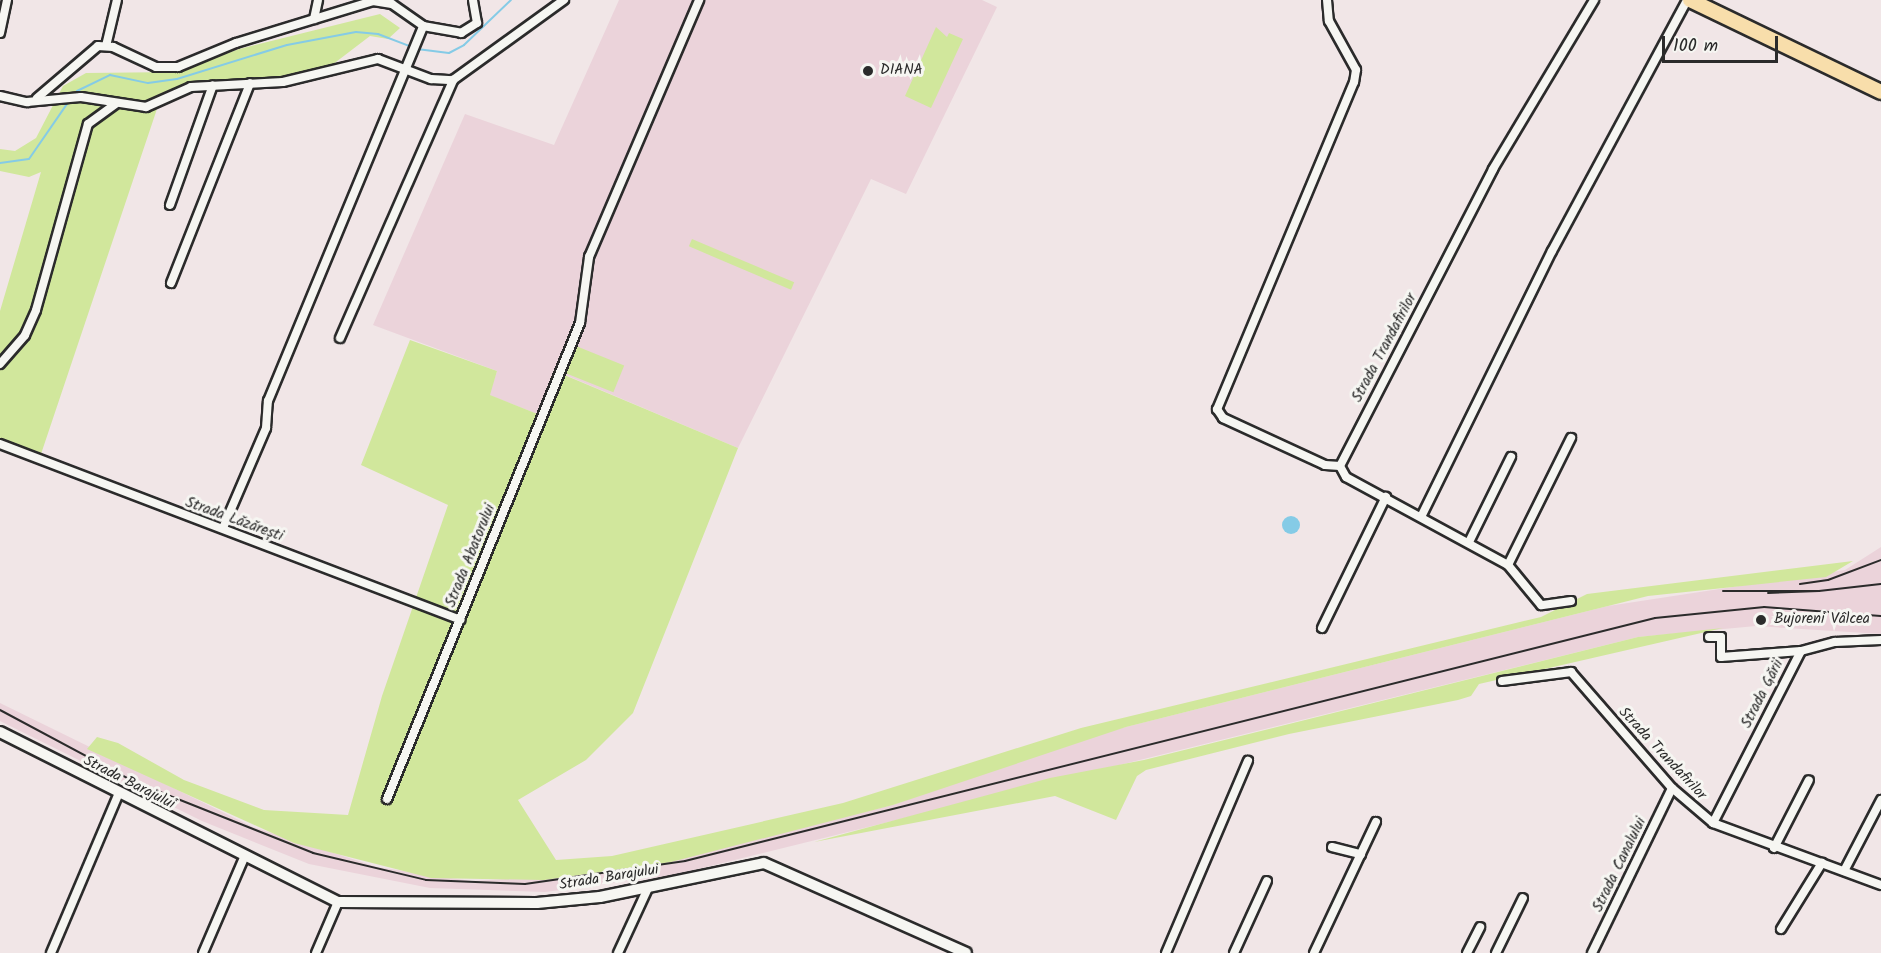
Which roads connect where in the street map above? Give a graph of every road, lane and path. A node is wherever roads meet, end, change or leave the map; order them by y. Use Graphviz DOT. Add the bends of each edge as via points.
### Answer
graph roads {
  1 [pos="7,0"];
  2 [pos="117,0"];
  3 [pos="318,0"];
  4 [pos="379,0"];
  5 [pos="473,0"];
  6 [pos="564,0"];
  7 [pos="699,0"];
  8 [pos="1327,0"];
  9 [pos="1594,0"];
  10 [pos="1688,0"];
  11 [pos="314,19"];
  12 [pos="423,26"];
  13 [pos="0,33"];
  14 [pos="106,46"];
  15 [pos="407,68"];
  16 [pos="453,80"];
  17 [pos="250,83"];
  18 [pos="213,85"];
  19 [pos="1881,92"];
  20 [pos="0,96"];
  21 [pos="34,100"];
  22 [pos="119,103"];
  23 [pos="170,205"];
  24 [pos="171,283"];
  25 [pos="340,338"];
  26 [pos="0,364"];
  27 [pos="1571,438"];
  28 [pos="0,444"];
  29 [pos="1511,457"];
  30 [pos="1340,466"];
  31 [pos="1386,497"];
  32 [pos="1422,515"];
  33 [pos="223,528"];
  34 [pos="1469,543"];
  35 [pos="1508,565"];
  36 [pos="1571,601"];
  37 [pos="460,620"];
  38 [pos="1322,628"];
  39 [pos="1709,637"];
  40 [pos="1881,640"];
  41 [pos="1801,651"];
  42 [pos="1502,681"];
  43 [pos="0,732"];
  44 [pos="1248,761"];
  45 [pos="1809,780"];
  46 [pos="1672,788"];
  47 [pos="118,795"];
  48 [pos="387,800"];
  49 [pos="1881,800"];
  50 [pos="1376,822"];
  51 [pos="1713,823"];
  52 [pos="1332,847"];
  53 [pos="1774,848"];
  54 [pos="1361,854"];
  55 [pos="244,858"];
  56 [pos="1822,863"];
  57 [pos="1844,870"];
  58 [pos="1267,880"];
  59 [pos="1881,885"];
  60 [pos="648,888"];
  61 [pos="1523,898"];
  62 [pos="338,902"];
  63 [pos="1480,927"];
  64 [pos="1781,928"];
  65 [pos="51,953"];
  66 [pos="203,953"];
  67 [pos="316,953"];
  68 [pos="618,953"];
  69 [pos="966,953"];
  70 [pos="1166,953"];
  71 [pos="1234,953"];
  72 [pos="1314,953"];
  73 [pos="1467,953"];
  74 [pos="1496,953"];
  75 [pos="1592,953"];
  1 -- 13 [label="street"];
  2 -- 14 [label="street"];
  3 -- 11 [label="street"];
  4 -- 11 [label="street"];
  4 -- 12 [label="street"];
  5 -- 12 [label="street" via="473,28 450,33"];
  6 -- 16 [label="street"];
  7 -- 37 [label="street, Strada Abatorului" via="589,257 580,323"];
  8 -- 30 [label="street" via="1329,21 1356,70 1354,82 1217,409 1233,423 1325,465"];
  9 -- 30 [label="street, Strada Trandafirilor" via="1493,169"];
  10 -- 19 [label="highway"];
  10 -- 32 [label="street" via="1552,251"];
  11 -- 14 [label="street" via="178,67 156,67"];
  12 -- 15 [label="street"];
  14 -- 21 [label="street" via="88,51"];
  15 -- 16 [label="street" via="431,79"];
  15 -- 17 [label="street" via="369,59 299,79"];
  15 -- 33 [label="street" via="268,401 266,428"];
  16 -- 25 [label="street"];
  17 -- 18 [label="street"];
  17 -- 24 [label="street"];
  18 -- 22 [label="street" via="184,89 155,106"];
  18 -- 23 [label="street"];
  20 -- 21 [label="street"];
  21 -- 22 [label="street" via="63,97"];
  22 -- 26 [label="street" via="88,124 36,310 25,335"];
  27 -- 35 [label="street"];
  28 -- 33 [label="street, Strada Lăzărești"];
  29 -- 34 [label="street"];
  30 -- 31 [label="street" via="1346,477"];
  31 -- 32 [label="street"];
  31 -- 38 [label="street"];
  32 -- 34 [label="street"];
  33 -- 37 [label="street, Strada Lăzărești"];
  34 -- 35 [label="street"];
  35 -- 36 [label="street" via="1541,605"];
  37 -- 48 [label="street, Strada Abatorului"];
  39 -- 41 [label="street" via="1721,637 1721,657"];
  40 -- 41 [label="street, Strada Gării" via="1835,642"];
  41 -- 51 [label="street, Strada Gării"];
  42 -- 46 [label="street, Strada Trandafirilor" via="1571,672"];
  43 -- 47 [label="street, Strada Barajului"];
  44 -- 70 [label="street"];
  45 -- 53 [label="street"];
  46 -- 51 [label="street, Strada Trandafirilor"];
  46 -- 75 [label="street, Strada Canalului"];
  47 -- 55 [label="street, Strada Barajului"];
  47 -- 65 [label="street"];
  49 -- 57 [label="street"];
  50 -- 54 [label="street"];
  51 -- 53 [label="street, Strada Trandafirilor"];
  52 -- 54 [label="street"];
  53 -- 56 [label="street, Strada Trandafirilor"];
  54 -- 72 [label="street"];
  55 -- 62 [label="street, Strada Barajului"];
  55 -- 66 [label="street"];
  56 -- 57 [label="street, Strada Trandafirilor"];
  56 -- 64 [label="street"];
  57 -- 59 [label="street, Strada Trandafirilor"];
  58 -- 71 [label="street"];
  60 -- 62 [label="street, Strada Barajului" via="537,903"];
  60 -- 68 [label="street"];
  60 -- 69 [label="street, Strada Barajului" via="764,863"];
  61 -- 74 [label="street"];
  62 -- 67 [label="street"];
  63 -- 73 [label="street"];
}
